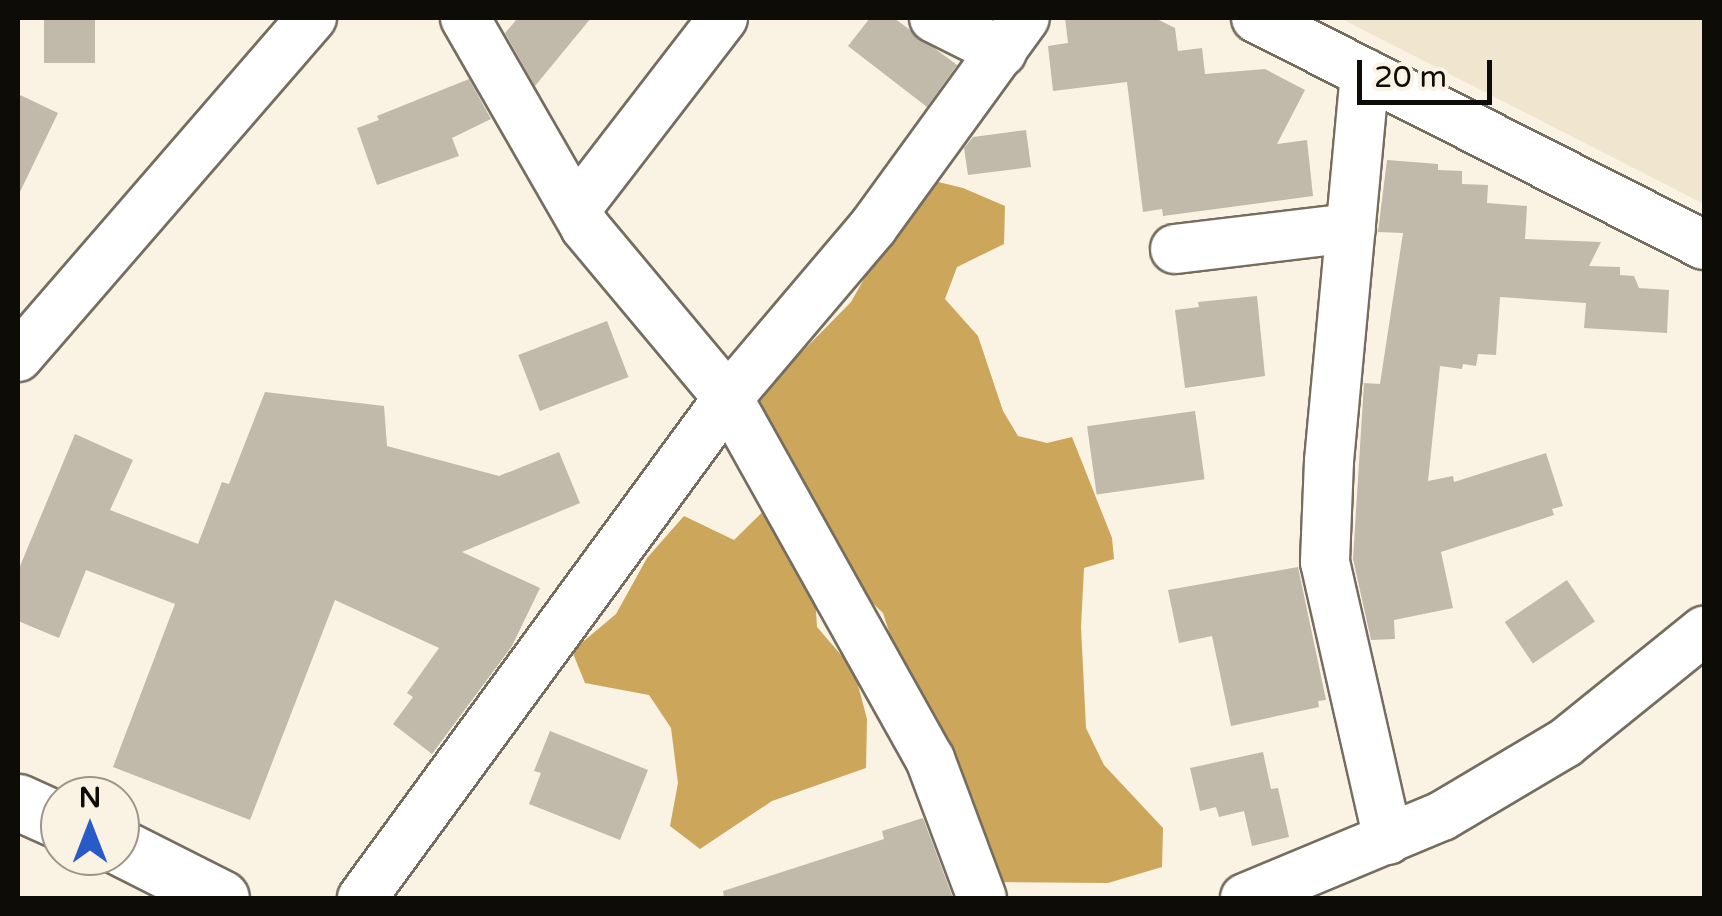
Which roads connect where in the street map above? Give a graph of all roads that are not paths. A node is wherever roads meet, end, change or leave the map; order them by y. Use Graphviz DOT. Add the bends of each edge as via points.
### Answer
graph roads {
  1 [pos="312,18"];
  2 [pos="723,18"];
  3 [pos="934,18"];
  4 [pos="1256,18"];
  5 [pos="480,25"];
  6 [pos="1013,35"];
  7 [pos="1365,74"];
  8 [pos="576,210"];
  9 [pos="1350,228"];
  10 [pos="1704,245"];
  11 [pos="1175,249"];
  12 [pos="18,356"];
  13 [pos="728,398"];
  14 [pos="1704,630"];
  15 [pos="1388,840"];
  16 [pos="140,857"];
  17 [pos="220,898"];
  18 [pos="362,898"];
  19 [pos="982,898"];
  20 [pos="1245,898"];
  1 -- 12 [label="street"];
  2 -- 8 [label="street"];
  3 -- 6 [label="street"];
  4 -- 7 [label="street"];
  5 -- 8 [label="street"];
  6 -- 13 [label="street" via="874,227"];
  7 -- 9 [label="street"];
  7 -- 10 [label="street"];
  8 -- 13 [label="street"];
  9 -- 11 [label="street"];
  9 -- 15 [label="street" via="1325,562"];
  13 -- 18 [label="street"];
  13 -- 19 [label="street" via="930,759"];
  14 -- 15 [label="street" via="1565,744"];
  15 -- 20 [label="street"];
  16 -- 17 [label="main road"];
}
